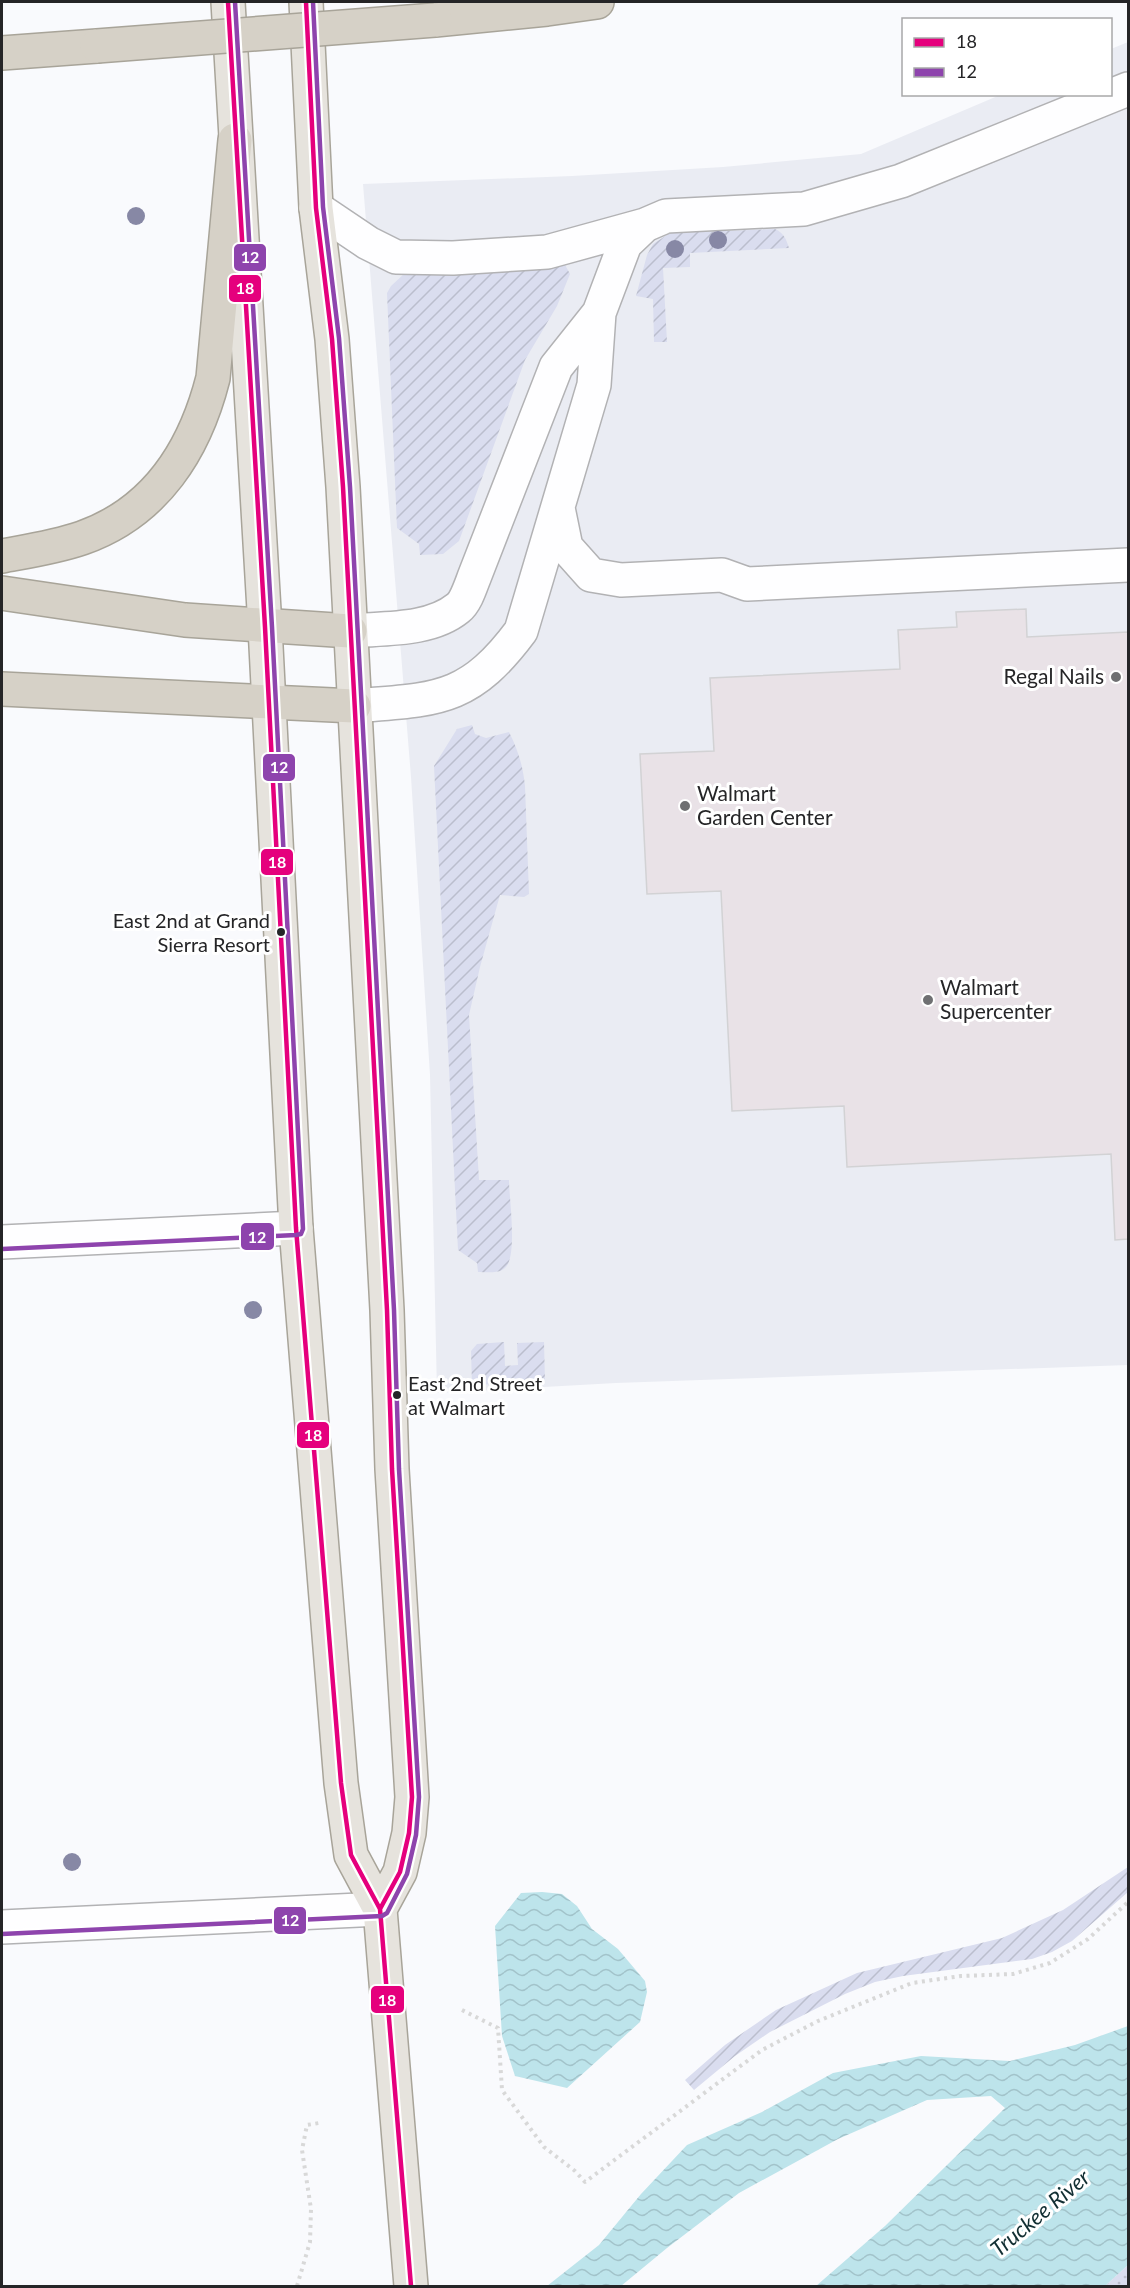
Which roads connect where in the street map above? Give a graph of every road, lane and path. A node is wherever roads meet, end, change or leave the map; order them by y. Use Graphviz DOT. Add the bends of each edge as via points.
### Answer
graph roads {
  1 [pos="228,2"];
  2 [pos="306,2"];
  3 [pos="597,2"];
  4 [pos="11,55"];
  5 [pos="1128,89"];
  6 [pos="1112,95"];
  7 [pos="1111,96"];
  8 [pos="235,140"];
  9 [pos="316,208"];
  10 [pos="645,225"];
  11 [pos="599,313"];
  12 [pos="558,507"];
  13 [pos="2,556"];
  14 [pos="1128,566"];
  15 [pos="2,593"];
  16 [pos="266,627"];
  17 [pos="350,631"];
  18 [pos="2,689"];
  19 [pos="269,702"];
  20 [pos="354,706"];
  21 [pos="296,1228"];
  22 [pos="2,1242"];
  23 [pos="1128,1902"];
  24 [pos="380,1909"];
  25 [pos="2,1927"];
  26 [pos="462,2010"];
  27 [pos="320,2123"];
  28 [pos="297,2286"];
  29 [pos="411,2286"];
  1 -- 8 [label="main road"];
  2 -- 9 [label="main road"];
  3 -- 4 [label="highway, bridge" via="435,20"];
  5 -- 6 [label="street"];
  7 -- 10 [label="street" via="901,181 804,209 666,216"];
  8 -- 13 [label="highway" via="213,378 206,407 190,443 153,494 124,516 84,537"];
  8 -- 16 [label="main road"];
  9 -- 10 [label="street" via="396,257 547,252"];
  9 -- 17 [label="main road" via="332,339"];
  10 -- 11 [label="street" via="625,244"];
  11 -- 12 [label="street" via="594,385"];
  11 -- 17 [label="street" via="555,366 476,575 460,607 438,619 412,626"];
  12 -- 14 [label="street" via="566,547 591,574 621,580 723,575 747,584"];
  12 -- 20 [label="street" via="521,631 482,676 453,692 423,700"];
  15 -- 16 [label="highway" via="185,620"];
  16 -- 17 [label="highway"];
  16 -- 19 [label="main road"];
  17 -- 20 [label="main road"];
  18 -- 19 [label="highway"];
  19 -- 20 [label="highway"];
  19 -- 21 [label="main road"];
  20 -- 24 [label="main road" via="412,1797 400,1872"];
  21 -- 22 [label="street"];
  21 -- 24 [label="main road" via="341,1783 351,1855"];
  23 -- 26 [label="path" via="1088,1939 1050,1963 1013,1974 912,1983 818,2021 771,2045 585,2182 544,2146 502,2090 498,2028"];
  24 -- 25 [label="street"];
  24 -- 29 [label="main road"];
  27 -- 28 [label="path" via="307,2125 302,2150 311,2209 310,2242"];
}
